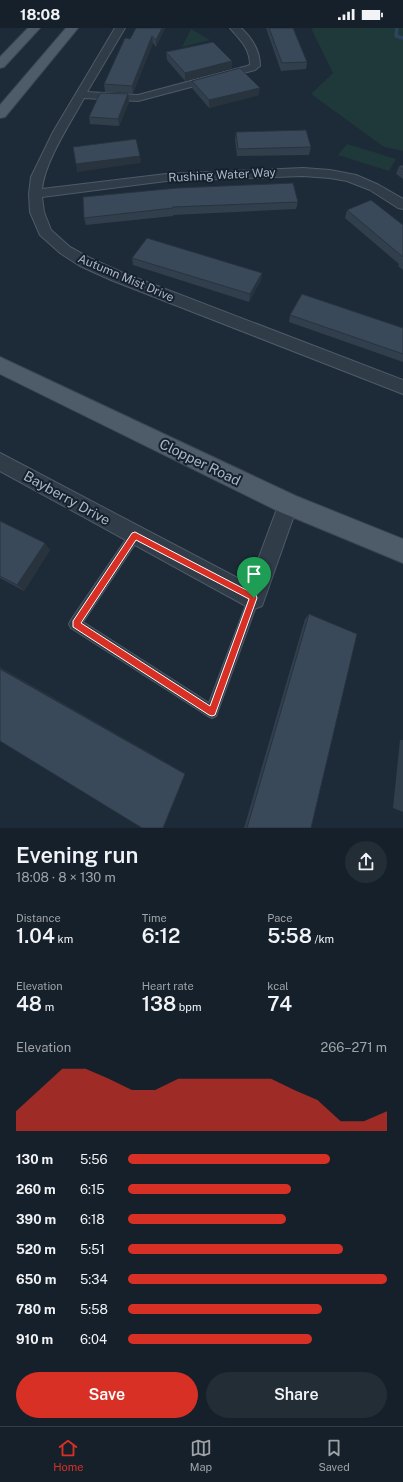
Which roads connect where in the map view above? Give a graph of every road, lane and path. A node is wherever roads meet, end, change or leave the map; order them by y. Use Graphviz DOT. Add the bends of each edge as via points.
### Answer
graph roads {
  1 [pos="34,28"];
  2 [pos="72,28"];
  3 [pos="120,28"];
  4 [pos="235,28"];
  5 [pos="0,64"];
  6 [pos="80,95"];
  7 [pos="0,114"];
  8 [pos="35,194"];
  9 [pos="403,204"];
  10 [pos="0,365"];
  11 [pos="403,387"];
  12 [pos="0,461"];
  13 [pos="288,504"];
  14 [pos="135,535"];
  15 [pos="403,551"];
  16 [pos="254,598"];
  1 -- 5 [label="main road"];
  2 -- 7 [label="main road"];
  3 -- 6 [label="street, Autumn Mist Drive"];
  4 -- 6 [label="street" via="251,46 255,63 252,68 138,98"];
  6 -- 8 [label="street, Autumn Mist Drive" via="37,177"];
  8 -- 9 [label="street, Rushing Water Way" via="164,178 258,172 318,173 368,184"];
  8 -- 11 [label="street, Autumn Mist Drive" via="37,212 46,232 65,250 85,262"];
  10 -- 13 [label="main road, Clopper Road"];
  12 -- 14 [label="street, Bayberry Drive"];
  13 -- 15 [label="main road, Clopper Road"];
  13 -- 16 [label="street"];
  14 -- 16 [label="street, Bayberry Drive"];
  14 -- 16 [label="lane" via="75,624 212,712"];
}
